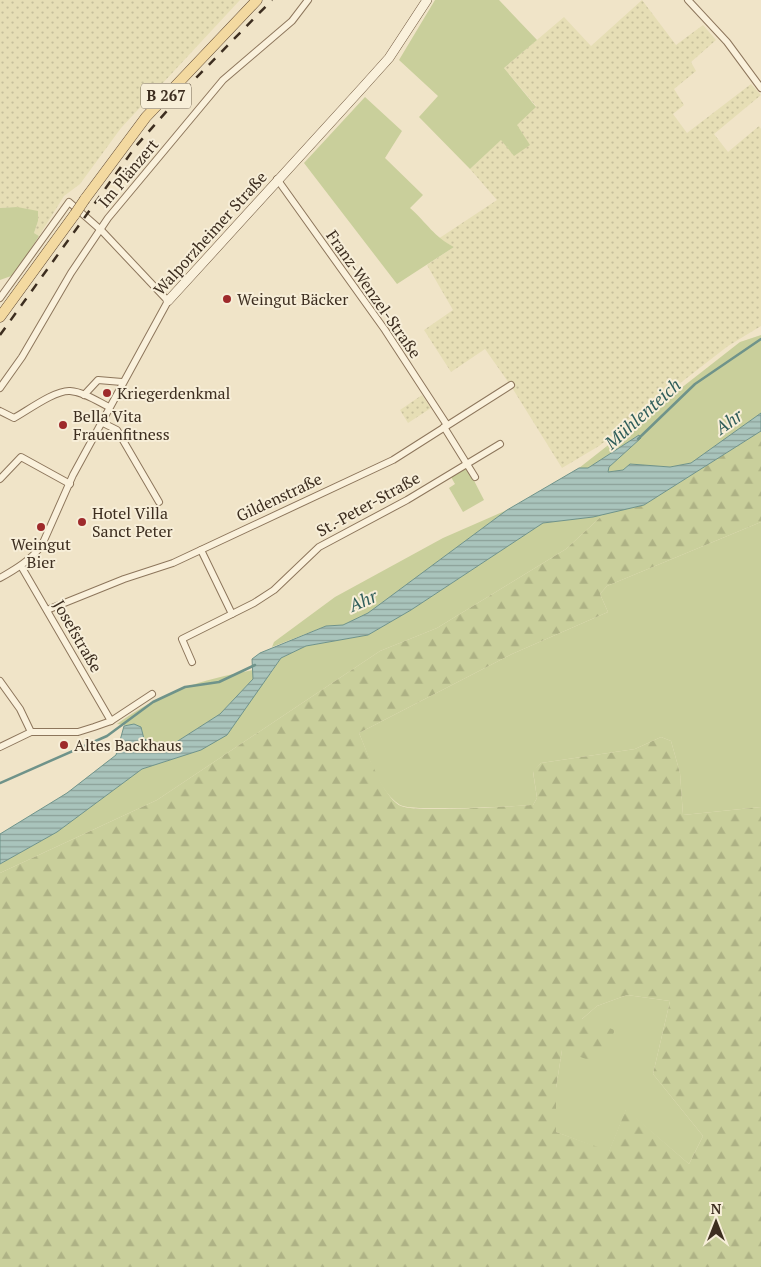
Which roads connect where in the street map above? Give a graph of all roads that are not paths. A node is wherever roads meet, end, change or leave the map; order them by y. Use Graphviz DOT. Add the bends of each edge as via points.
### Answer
graph roads {
  1 [pos="257,0"];
  2 [pos="308,0"];
  3 [pos="427,0"];
  4 [pos="688,0"];
  5 [pos="761,88"];
  6 [pos="277,179"];
  7 [pos="102,231"];
  8 [pos="0,298"];
  9 [pos="168,301"];
  10 [pos="0,317"];
  11 [pos="122,382"];
  12 [pos="511,385"];
  13 [pos="0,388"];
  14 [pos="84,395"];
  15 [pos="109,407"];
  16 [pos="0,411"];
  17 [pos="101,422"];
  18 [pos="445,426"];
  19 [pos="500,444"];
  20 [pos="467,464"];
  21 [pos="475,477"];
  22 [pos="0,479"];
  23 [pos="70,484"];
  24 [pos="159,502"];
  25 [pos="201,550"];
  26 [pos="21,566"];
  27 [pos="0,578"];
  28 [pos="46,610"];
  29 [pos="232,614"];
  30 [pos="192,662"];
  31 [pos="0,681"];
  32 [pos="152,694"];
  33 [pos="110,718"];
  34 [pos="32,732"];
  35 [pos="0,747"];
  1 -- 10 [label="main road, B 267, bridge" via="146,117"];
  2 -- 7 [label="street, Im Plänzert" via="292,21 223,80 108,218"];
  3 -- 6 [label="street, Walporzheimer Straße" via="389,58"];
  4 -- 5 [label="street" via="727,42"];
  6 -- 9 [label="street, Walporzheimer Straße"];
  6 -- 18 [label="street, Franz-Wenzel-Straße" via="385,330"];
  7 -- 8 [label="street" via="69,202"];
  7 -- 9 [label="street"];
  7 -- 13 [label="street, Im Plänzert" via="71,273"];
  9 -- 11 [label="street, Walporzheimer Straße"];
  11 -- 14 [label="street" via="98,380"];
  11 -- 15 [label="street, Walporzheimer Straße"];
  12 -- 18 [label="street, Gildenstraße"];
  14 -- 15 [label="street"];
  14 -- 16 [label="street" via="69,391 59,393 14,418"];
  15 -- 17 [label="street, Walporzheimer Straße"];
  17 -- 23 [label="street, Walporzheimer Straße"];
  17 -- 24 [label="street" via="117,430"];
  18 -- 20 [label="street, Franz-Wenzel-Straße"];
  18 -- 25 [label="street, Gildenstraße" via="393,460"];
  19 -- 20 [label="street, St.-Peter-Straße"];
  20 -- 21 [label="street, Franz-Wenzel-Straße"];
  20 -- 29 [label="street, St.-Peter-Straße" via="319,547 274,590"];
  22 -- 23 [label="street" via="20,457"];
  23 -- 26 [label="street, Walporzheimer Straße" via="42,545"];
  25 -- 28 [label="street, Gildenstraße"];
  25 -- 29 [label="street"];
  26 -- 27 [label="street, Walporzheimer Straße"];
  26 -- 28 [label="street, Josefstraße"];
  28 -- 33 [label="street, Josefstraße"];
  29 -- 30 [label="street, St.-Peter-Straße" via="182,639"];
  31 -- 34 [label="street"];
  32 -- 33 [label="street"];
  33 -- 34 [label="street" via="78,732"];
  34 -- 35 [label="street"];
}
